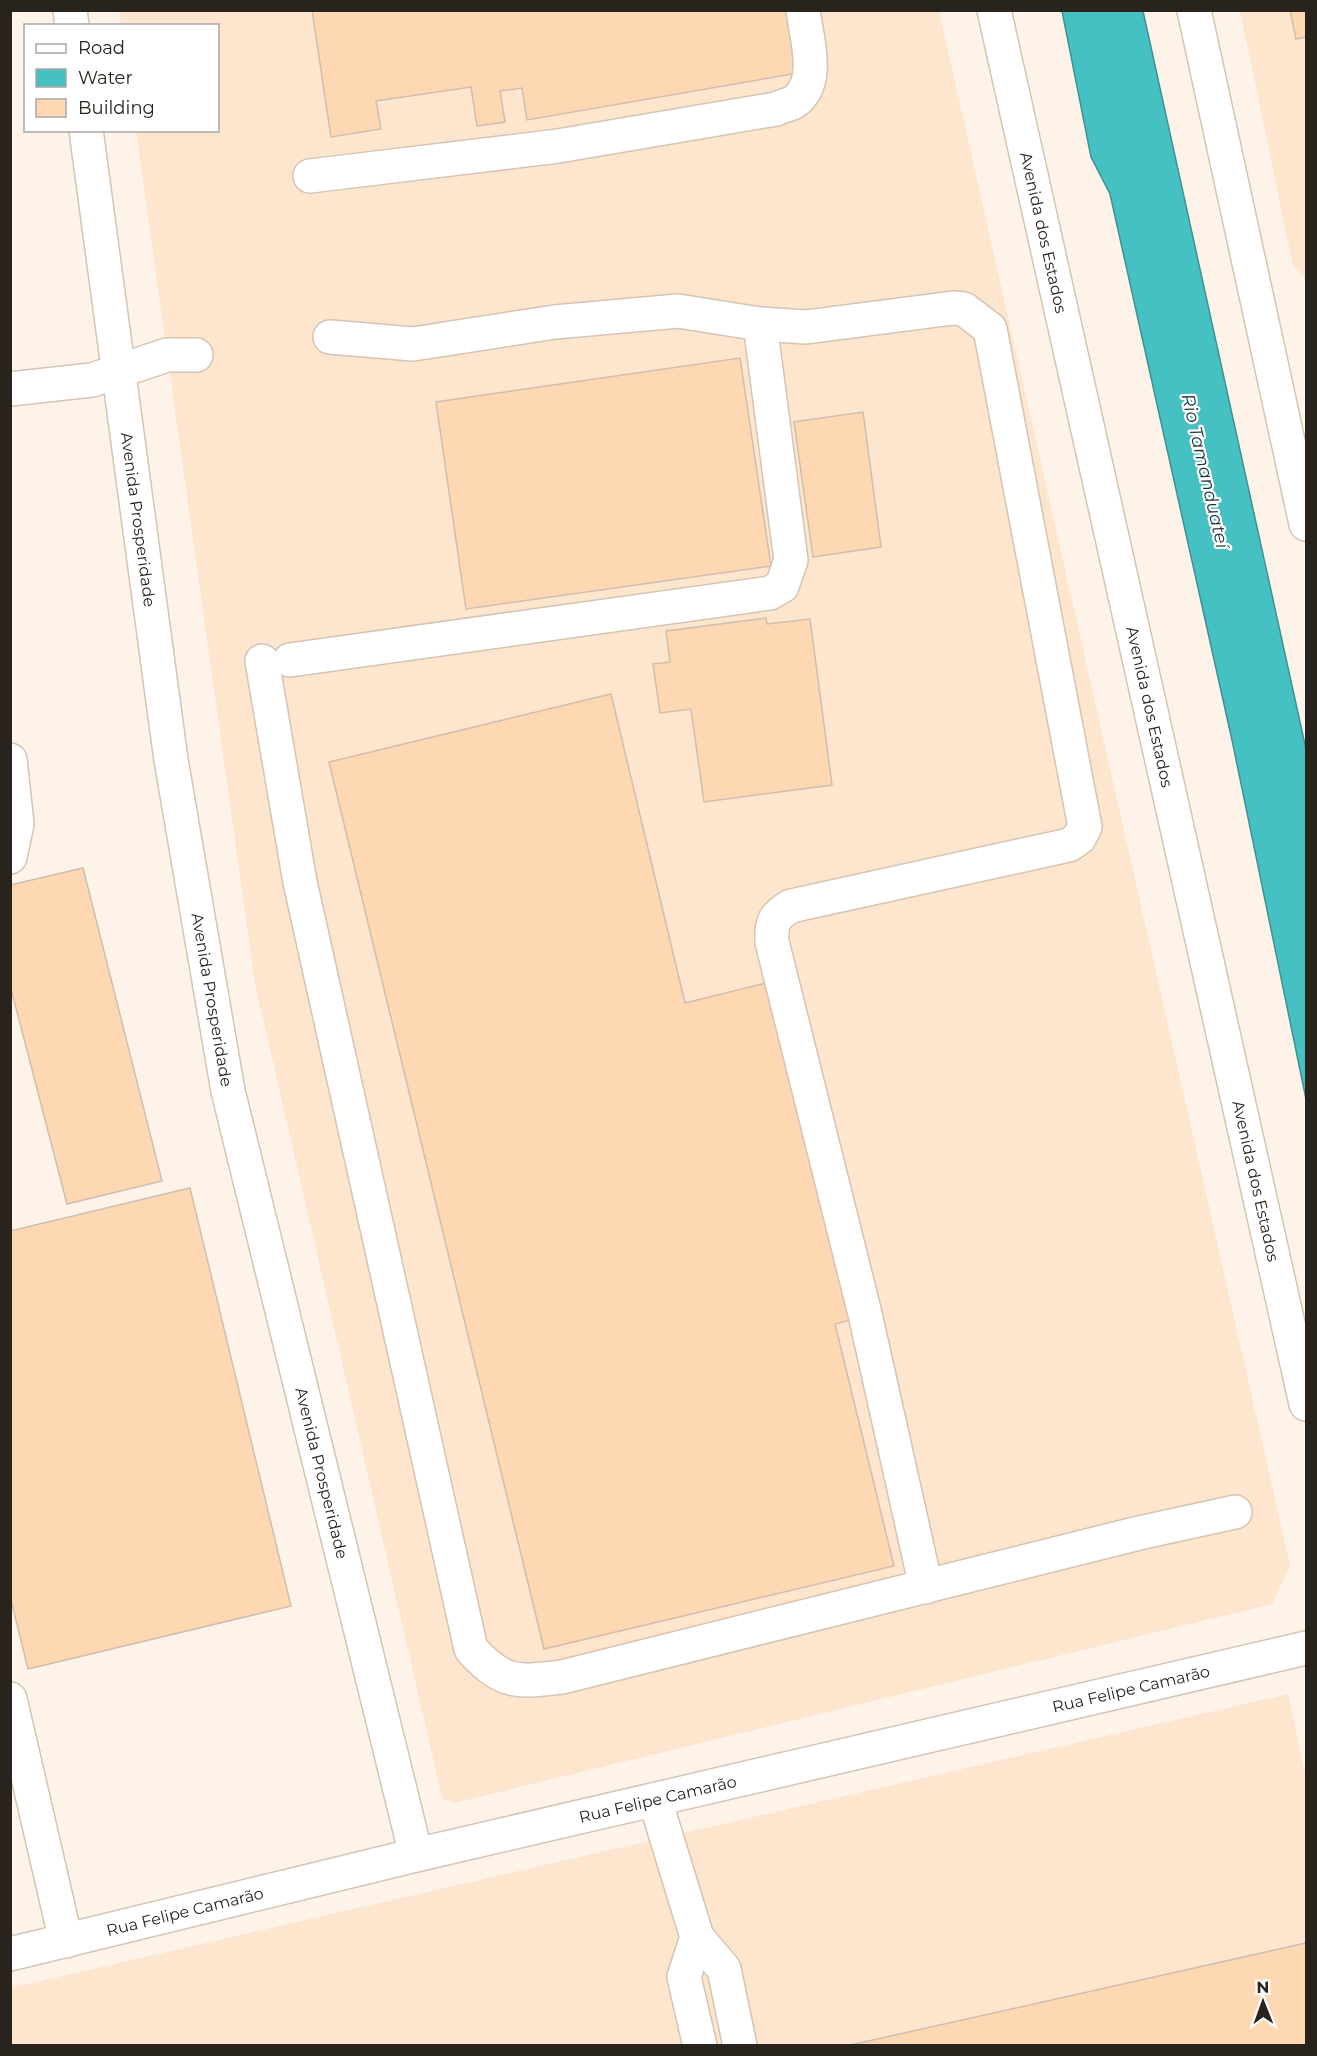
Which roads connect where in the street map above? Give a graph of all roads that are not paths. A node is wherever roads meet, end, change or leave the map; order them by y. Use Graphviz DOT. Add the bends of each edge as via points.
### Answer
graph roads {
  1 [pos="803,10"];
  2 [pos="994,10"];
  3 [pos="1194,10"];
  4 [pos="86,132"];
  5 [pos="310,176"];
  6 [pos="760,324"];
  7 [pos="330,337"];
  8 [pos="196,355"];
  9 [pos="118,371"];
  10 [pos="10,388"];
  11 [pos="1306,524"];
  12 [pos="10,760"];
  13 [pos="10,857"];
  14 [pos="1306,1404"];
  15 [pos="1235,1512"];
  16 [pos="926,1587"];
  17 [pos="1306,1648"];
  18 [pos="10,1699"];
  19 [pos="655,1800"];
  20 [pos="416,1855"];
  21 [pos="697,1937"];
  22 [pos="66,1941"];
  23 [pos="10,1954"];
  24 [pos="700,2046"];
  25 [pos="740,2046"];
  1 -- 5 [label="main road" via="811,70 806,89 794,102 776,109 558,146"];
  2 -- 14 [label="main road, Avenida dos Estados"];
  3 -- 11 [label="main road"];
  4 -- 9 [label="main road, Avenida Prosperidade"];
  6 -- 7 [label="main road" via="678,311 555,322 413,344"];
  6 -- 16 [label="main road" via="806,327 953,308 964,309 990,330 1085,827 1080,838 1070,845 791,906 776,915 771,927"];
  6 -- 16 [label="main road" via="791,560 782,586 770,593 276,661 300,882 471,1649 490,1670 519,1682 562,1677"];
  8 -- 9 [label="main road" via="167,356"];
  9 -- 10 [label="main road" via="92,380"];
  9 -- 20 [label="main road, Avenida Prosperidade" via="171,760 228,1091"];
  12 -- 13 [label="main road" via="17,824"];
  15 -- 16 [label="main road"];
  17 -- 19 [label="main road, Rua Felipe Camarão"];
  18 -- 22 [label="main road"];
  19 -- 20 [label="main road, Rua Felipe Camarão"];
  19 -- 21 [label="main road"];
  20 -- 22 [label="main road, Rua Felipe Camarão"];
  21 -- 24 [label="main road" via="684,1977"];
  21 -- 25 [label="main road" via="724,1969"];
  22 -- 23 [label="main road, Rua Felipe Camarão"];
}
